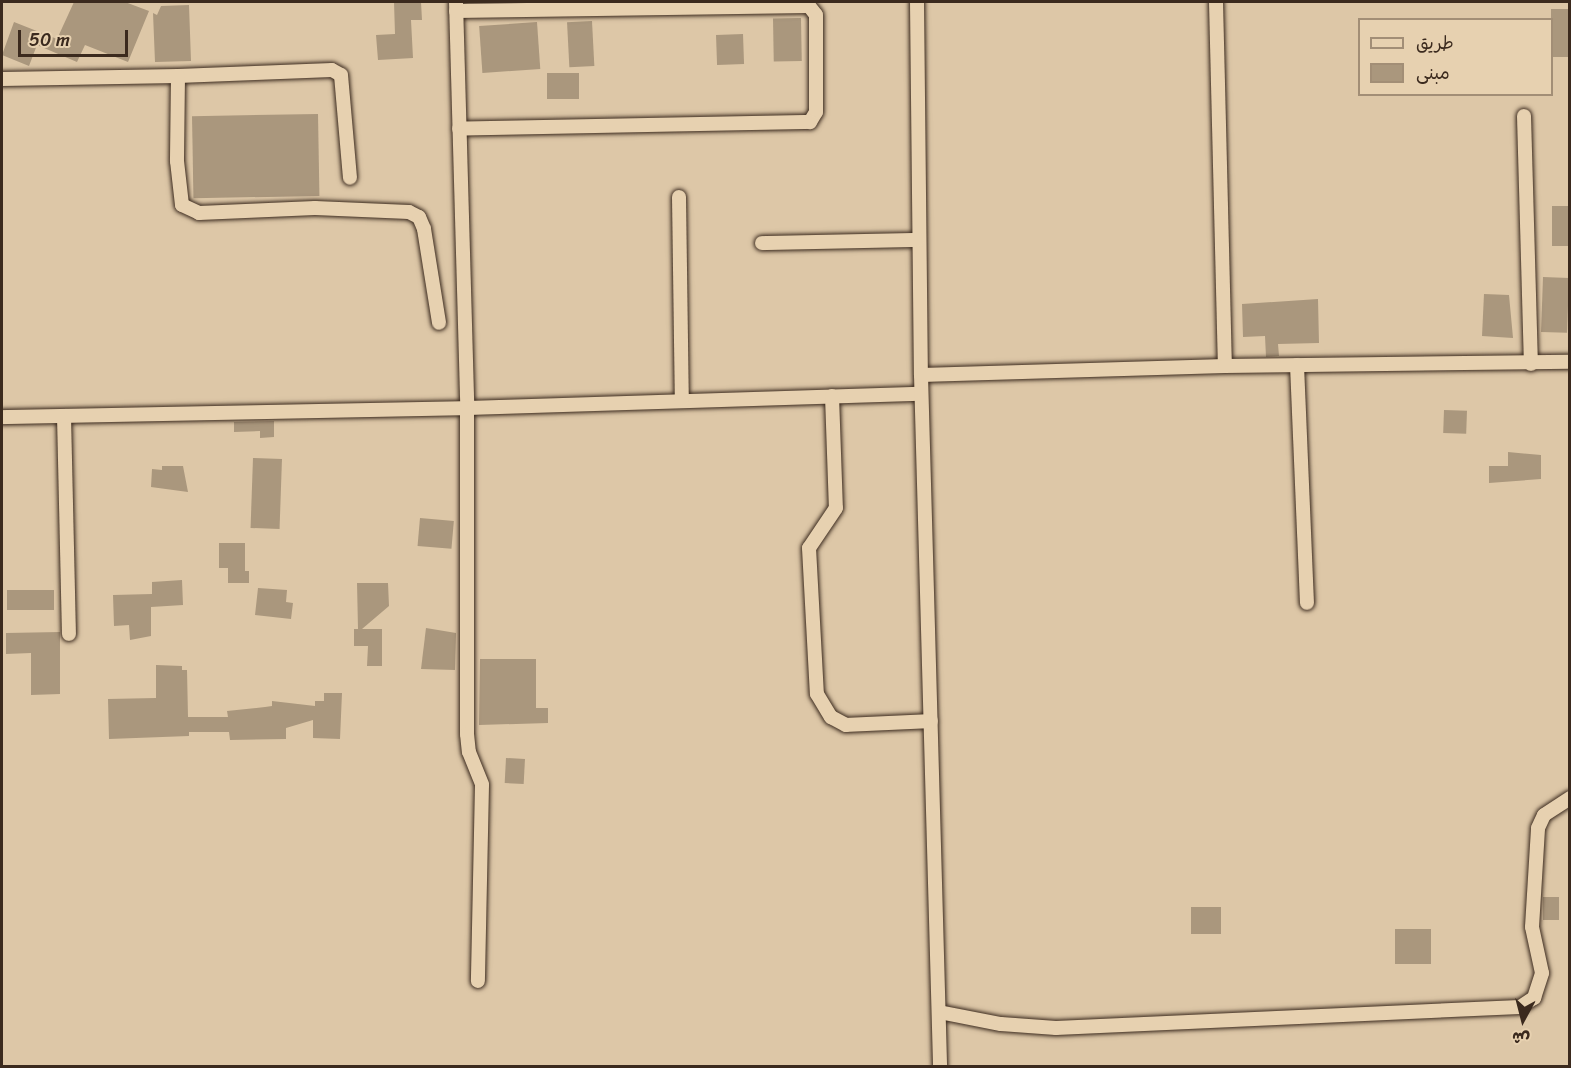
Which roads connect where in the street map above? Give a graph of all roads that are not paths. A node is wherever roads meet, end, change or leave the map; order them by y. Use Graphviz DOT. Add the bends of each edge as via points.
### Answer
graph roads {
  1 [pos="917,2"];
  2 [pos="1216,2"];
  3 [pos="456,6"];
  4 [pos="178,76"];
  5 [pos="2,79"];
  6 [pos="1524,116"];
  7 [pos="459,129"];
  8 [pos="350,178"];
  9 [pos="679,197"];
  10 [pos="918,240"];
  11 [pos="762,243"];
  12 [pos="439,323"];
  13 [pos="1569,362"];
  14 [pos="1532,364"];
  15 [pos="1297,365"];
  16 [pos="1225,366"];
  17 [pos="921,375"];
  18 [pos="921,394"];
  19 [pos="832,396"];
  20 [pos="682,400"];
  21 [pos="467,408"];
  22 [pos="64,416"];
  23 [pos="2,417"];
  24 [pos="1307,603"];
  25 [pos="69,634"];
  26 [pos="931,721"];
  27 [pos="1569,798"];
  28 [pos="478,981"];
  29 [pos="939,1012"];
  30 [pos="940,1066"];
  1 -- 10 [label="street"];
  2 -- 16 [label="street"];
  3 -- 7 [label="street"];
  3 -- 7 [label="street" via="809,6 816,15 816,112 810,122"];
  4 -- 5 [label="street"];
  4 -- 8 [label="street" via="332,70 342,75"];
  4 -- 12 [label="street" via="177,161 182,205 199,213 315,208 409,212 419,218 424,229"];
  6 -- 14 [label="street"];
  7 -- 21 [label="street"];
  9 -- 20 [label="street"];
  10 -- 11 [label="street"];
  10 -- 17 [label="street"];
  13 -- 14 [label="street"];
  14 -- 15 [label="street"];
  15 -- 16 [label="street"];
  15 -- 24 [label="street"];
  16 -- 17 [label="street"];
  17 -- 18 [label="street"];
  18 -- 19 [label="street"];
  18 -- 26 [label="street"];
  19 -- 20 [label="street"];
  19 -- 26 [label="street" via="836,508 809,548 817,694 831,717 846,725"];
  20 -- 21 [label="street"];
  21 -- 22 [label="street"];
  21 -- 28 [label="street" via="467,734 469,752 482,784"];
  22 -- 23 [label="street"];
  22 -- 25 [label="street"];
  26 -- 29 [label="street"];
  27 -- 29 [label="street" via="1544,815 1538,828 1532,927 1542,973 1534,998 1520,1007 1056,1028 1001,1024"];
  29 -- 30 [label="street"];
}
